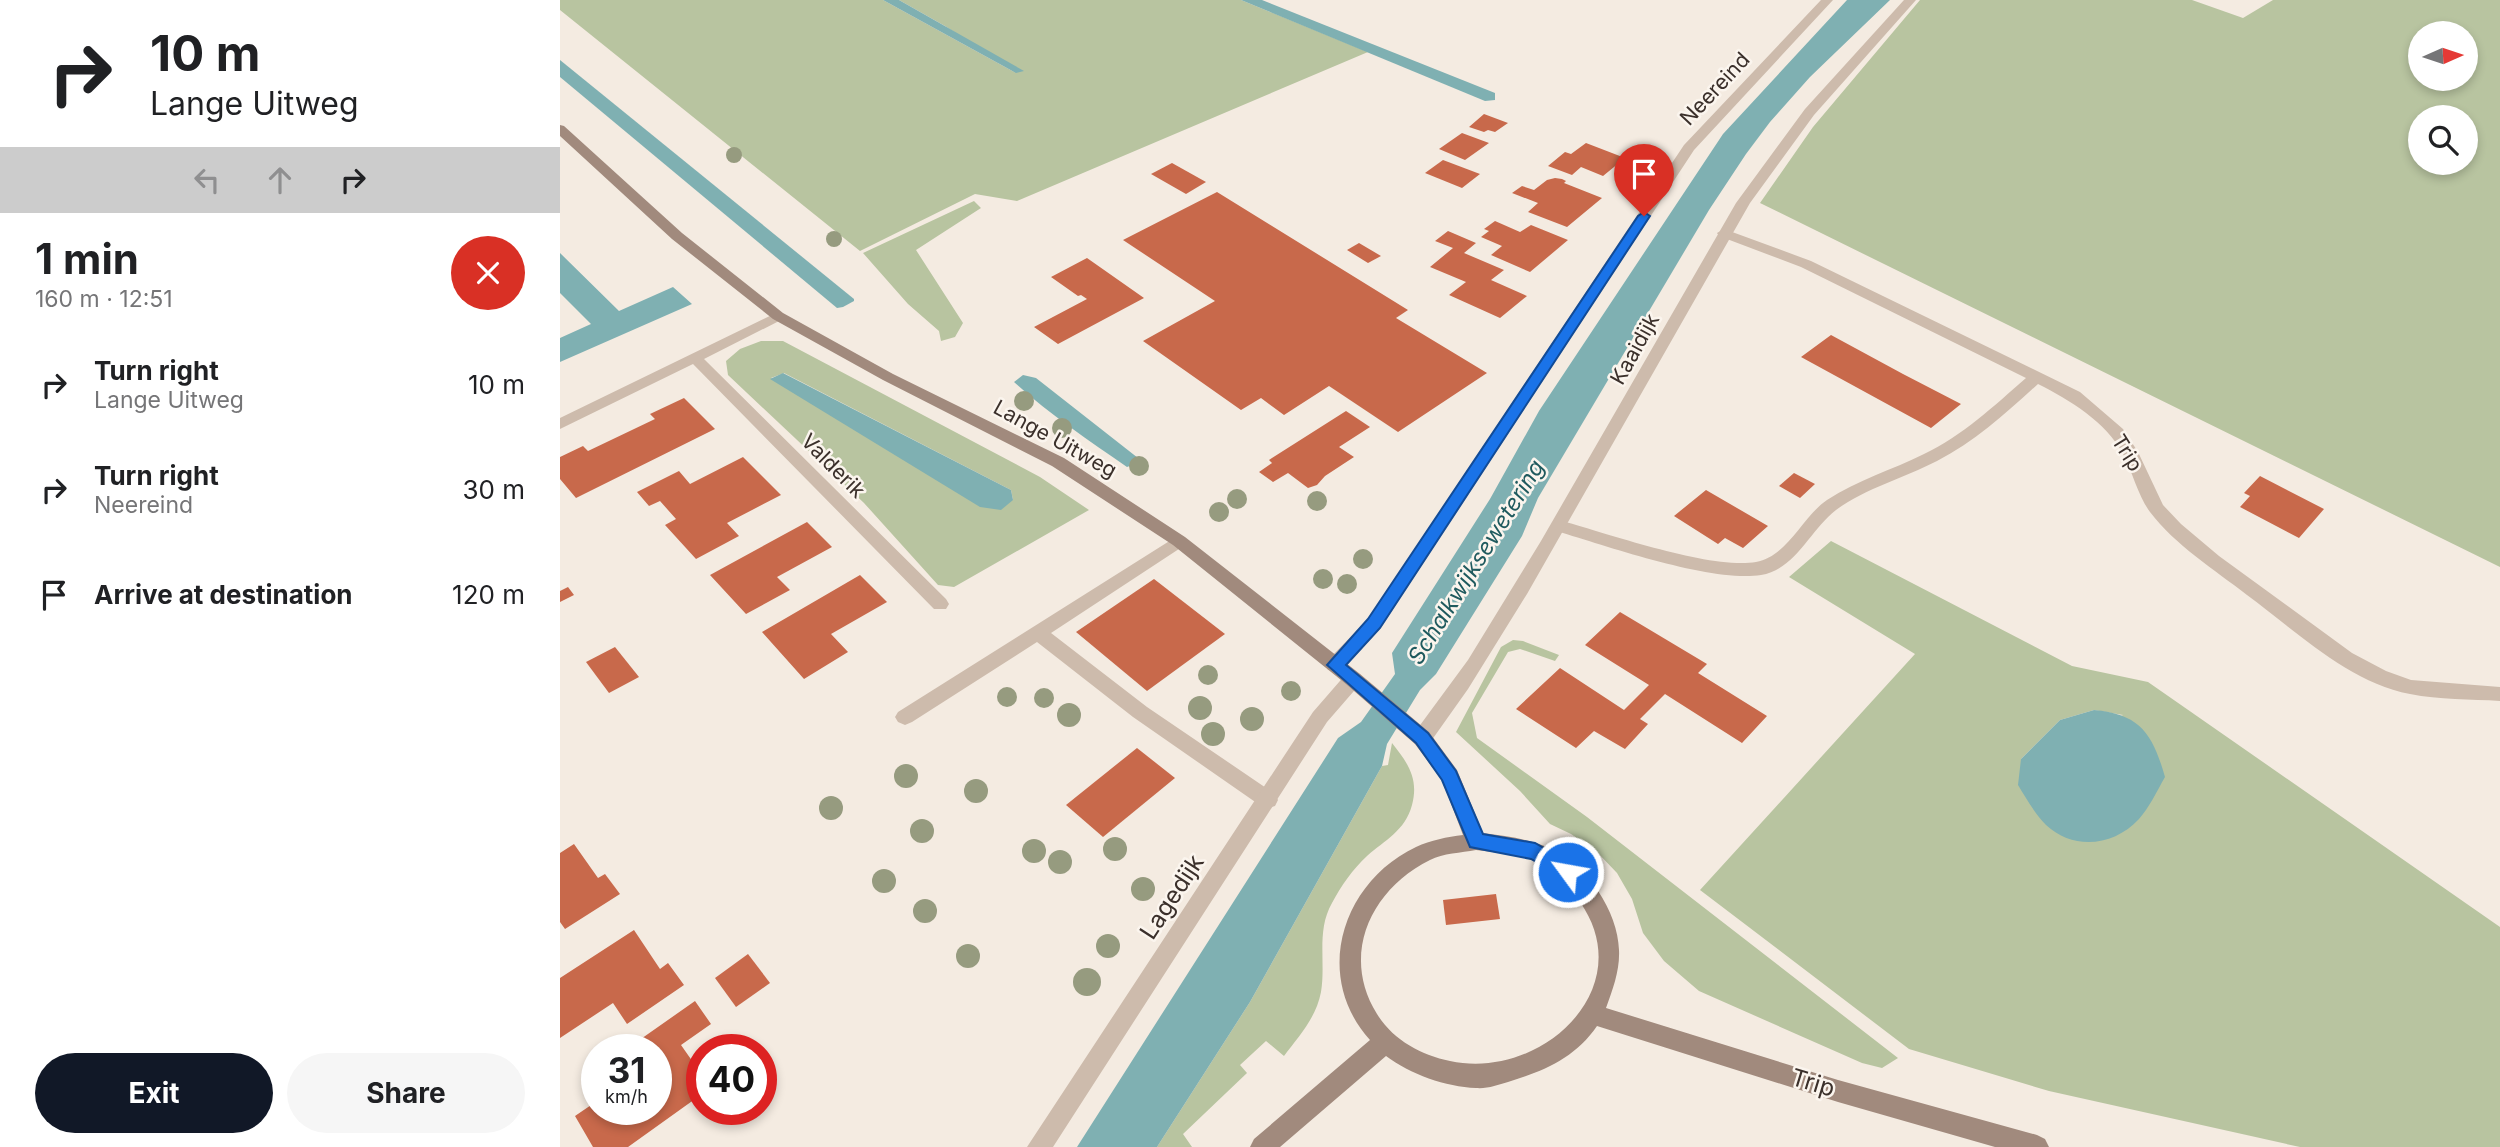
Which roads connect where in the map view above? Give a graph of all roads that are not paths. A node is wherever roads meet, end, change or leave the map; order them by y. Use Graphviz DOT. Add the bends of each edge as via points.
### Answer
graph roads {
  1 [pos="1827,0"];
  2 [pos="1910,0"];
  3 [pos="560,129"];
  4 [pos="1724,233"];
  5 [pos="778,316"];
  6 [pos="695,358"];
  7 [pos="2036,378"];
  8 [pos="560,424"];
  9 [pos="1559,526"];
  10 [pos="1179,541"];
  11 [pos="940,604"];
  12 [pos="1038,633"];
  13 [pos="1335,665"];
  14 [pos="1353,679"];
  15 [pos="2500,694"];
  16 [pos="905,717"];
  17 [pos="1422,738"];
  18 [pos="1268,800"];
  19 [pos="1476,841"];
  20 [pos="1592,1014"];
  21 [pos="1385,1042"];
  22 [pos="1039,1147"];
  23 [pos="1262,1147"];
  24 [pos="2036,1147"];
  1 -- 13 [label="street, Neereind" via="1689,148 1374,624"];
  2 -- 4 [label="street, Kaaidijk" via="1788,137"];
  3 -- 5 [label="street, Lange Uitweg" via="677,236"];
  4 -- 7 [label="street, Trip" via="1806,264"];
  4 -- 9 [label="street, Kaaidijk"];
  5 -- 6 [label="street"];
  5 -- 10 [label="street, Lange Uitweg" via="1058,462"];
  6 -- 8 [label="street"];
  6 -- 11 [label="street, Valderik"];
  7 -- 9 [label="street" via="1974,432 1830,505 1780,557 1762,569 1707,565"];
  7 -- 15 [label="street, Trip" via="2075,396 2117,433 2156,508 2175,528 2345,658 2410,687"];
  9 -- 17 [label="street, Kaaidijk" via="1454,699"];
  10 -- 12 [label="street"];
  10 -- 13 [label="street, Lange Uitweg"];
  12 -- 16 [label="street"];
  12 -- 18 [label="street" via="1140,712"];
  13 -- 14 [label="street, Lange Uitweg"];
  14 -- 17 [label="street, Lange Uitweg"];
  14 -- 18 [label="street, Lagedijk" via="1320,717"];
  17 -- 19 [label="street, Lange Uitweg" via="1450,776"];
  18 -- 22 [label="street, Lagedijk"];
  19 -- 20 [label="street" via="1535,851 1568,872 1595,903 1608,943 1605,984"];
  19 -- 21 [label="street" via="1426,852 1390,874 1364,905 1350,943 1350,982 1366,1022"];
  20 -- 21 [label="street" via="1575,1037 1537,1064 1479,1078 1421,1067"];
  20 -- 24 [label="street, Trip"];
  21 -- 23 [label="street"];
}
